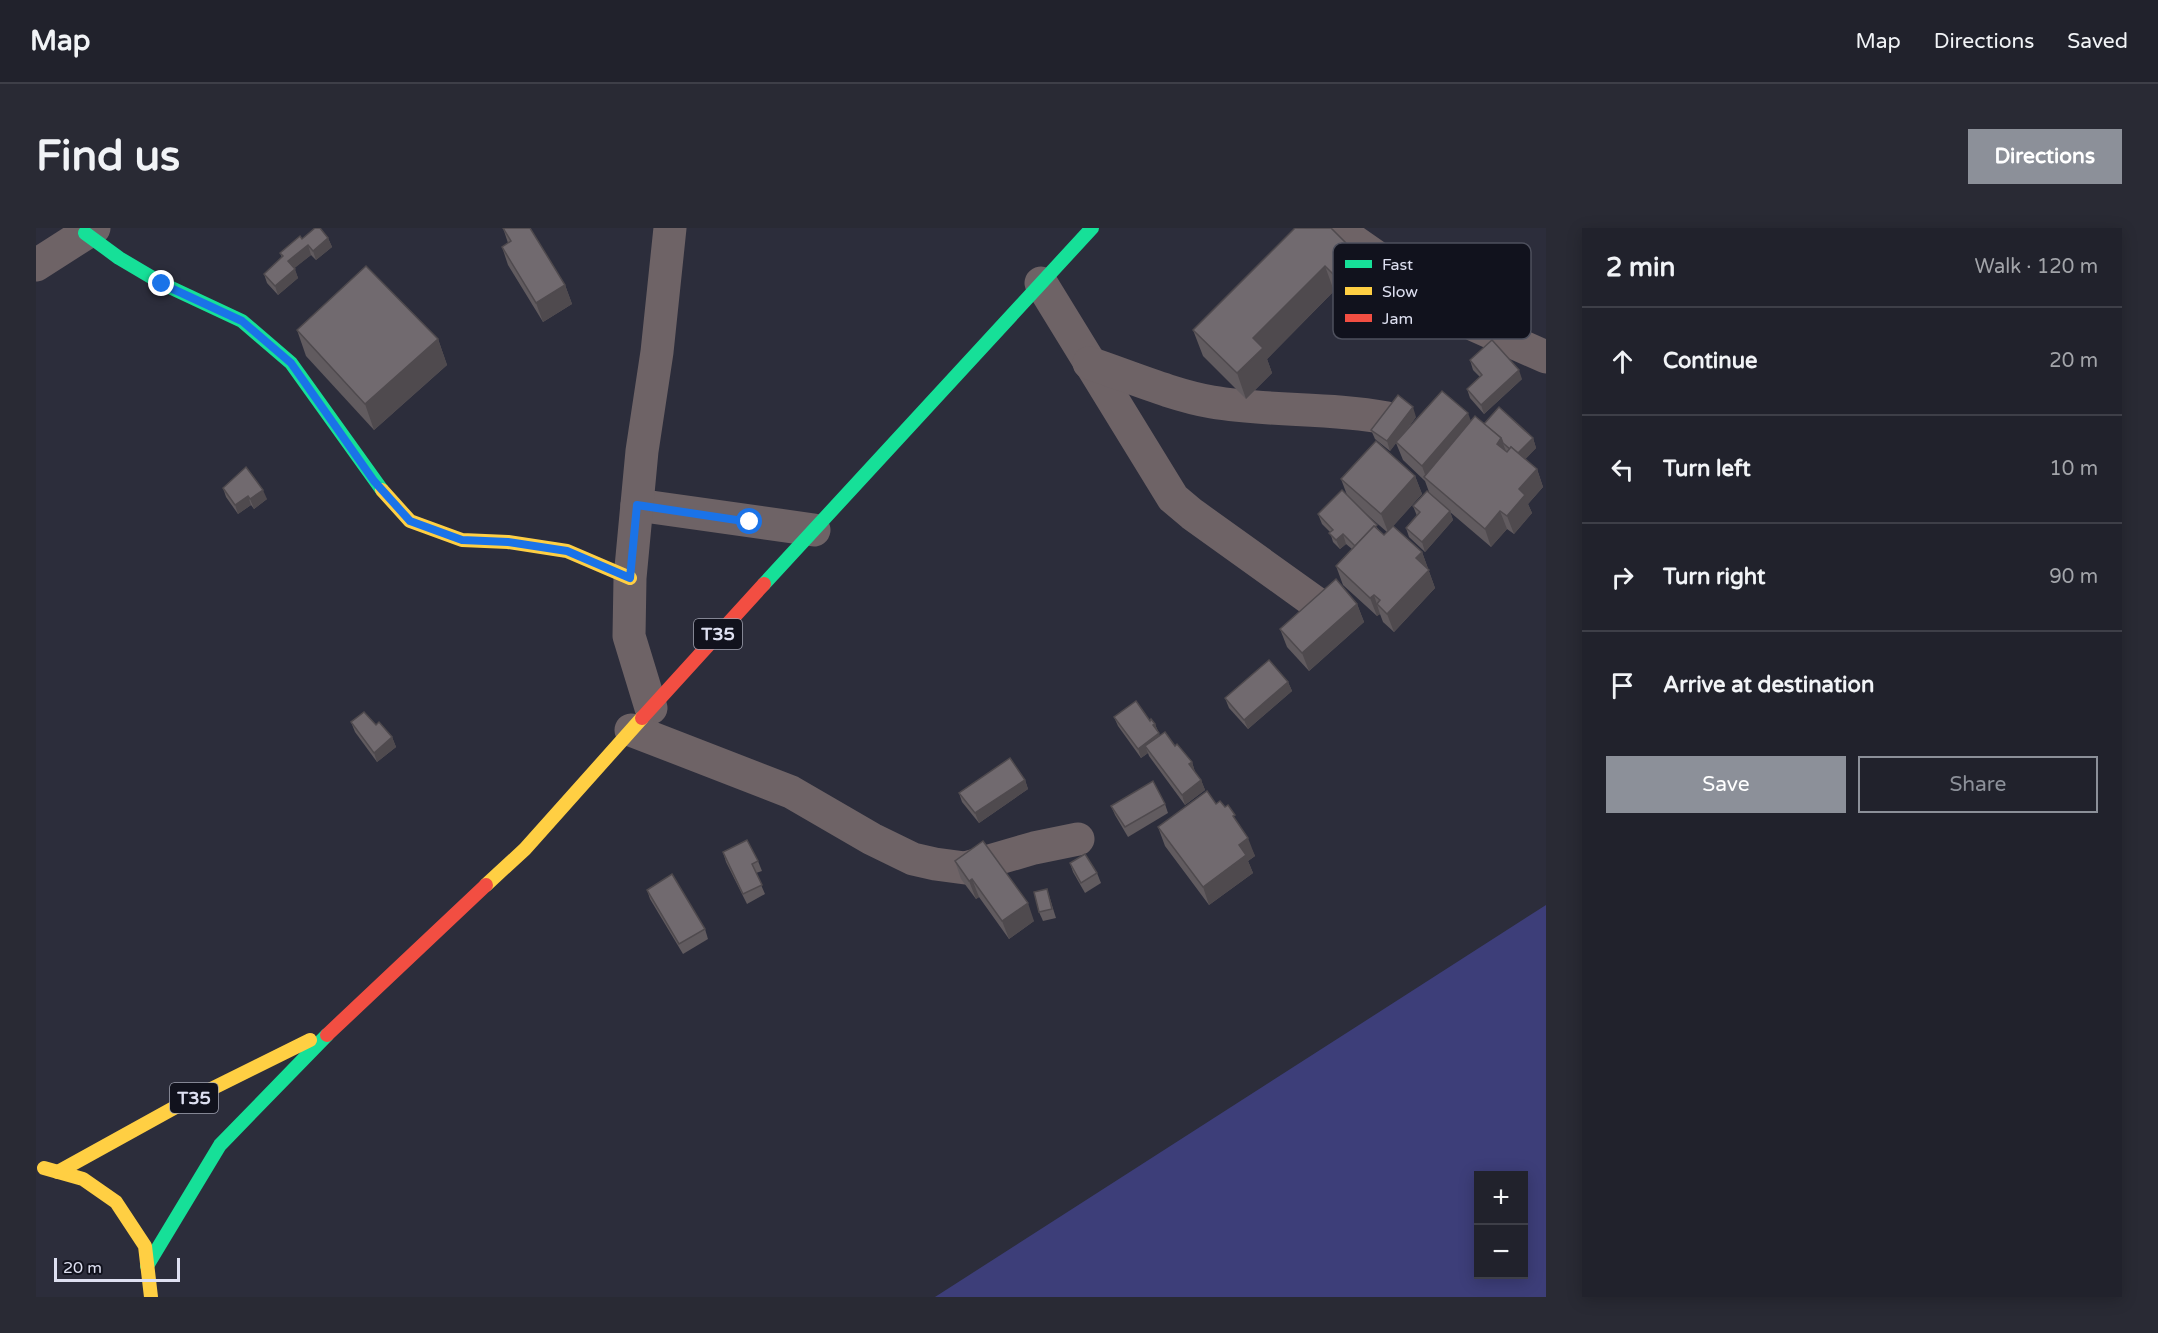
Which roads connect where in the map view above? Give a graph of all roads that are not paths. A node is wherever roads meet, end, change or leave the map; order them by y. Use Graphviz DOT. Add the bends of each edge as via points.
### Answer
graph roads {
  1 [pos="670,228"];
  2 [pos="1092,228"];
  3 [pos="1335,228"];
  4 [pos="90,230"];
  5 [pos="1356,243"];
  6 [pos="36,265"];
  7 [pos="1041,283"];
  8 [pos="1506,339"];
  9 [pos="1546,357"];
  10 [pos="1089,363"];
  11 [pos="1387,418"];
  12 [pos="637,505"];
  13 [pos="814,530"];
  14 [pos="630,578"];
  15 [pos="1316,603"];
  16 [pos="641,719"];
  17 [pos="1078,839"];
  18 [pos="333,1028"];
  19 [pos="37,1167"];
  20 [pos="58,1172"];
  21 [pos="147,1266"];
  22 [pos="151,1297"];
  1 -- 12 [label="street"];
  2 -- 7 [label="main road, T35"];
  3 -- 5 [label="street"];
  4 -- 6 [label="street"];
  4 -- 14 [label="main road" via="119,258 162,284 242,321 291,363 374,481 410,521 462,540 567,551"];
  7 -- 10 [label="street"];
  7 -- 13 [label="main road, T35"];
  8 -- 9 [label="street"];
  10 -- 11 [label="street" via="1189,398"];
  10 -- 15 [label="street" via="1173,498"];
  12 -- 13 [label="street"];
  12 -- 14 [label="street"];
  13 -- 16 [label="main road, T35"];
  14 -- 16 [label="street" via="629,636"];
  16 -- 17 [label="street" via="792,792 913,859 965,868"];
  16 -- 18 [label="main road, T35" via="525,849"];
  18 -- 20 [label="main road, T35" via="181,1104"];
  18 -- 21 [label="main road, T35" via="220,1144"];
  19 -- 20 [label="main road"];
  20 -- 21 [label="main road" via="83,1179 116,1202 145,1246"];
  21 -- 22 [label="main road"];
}
